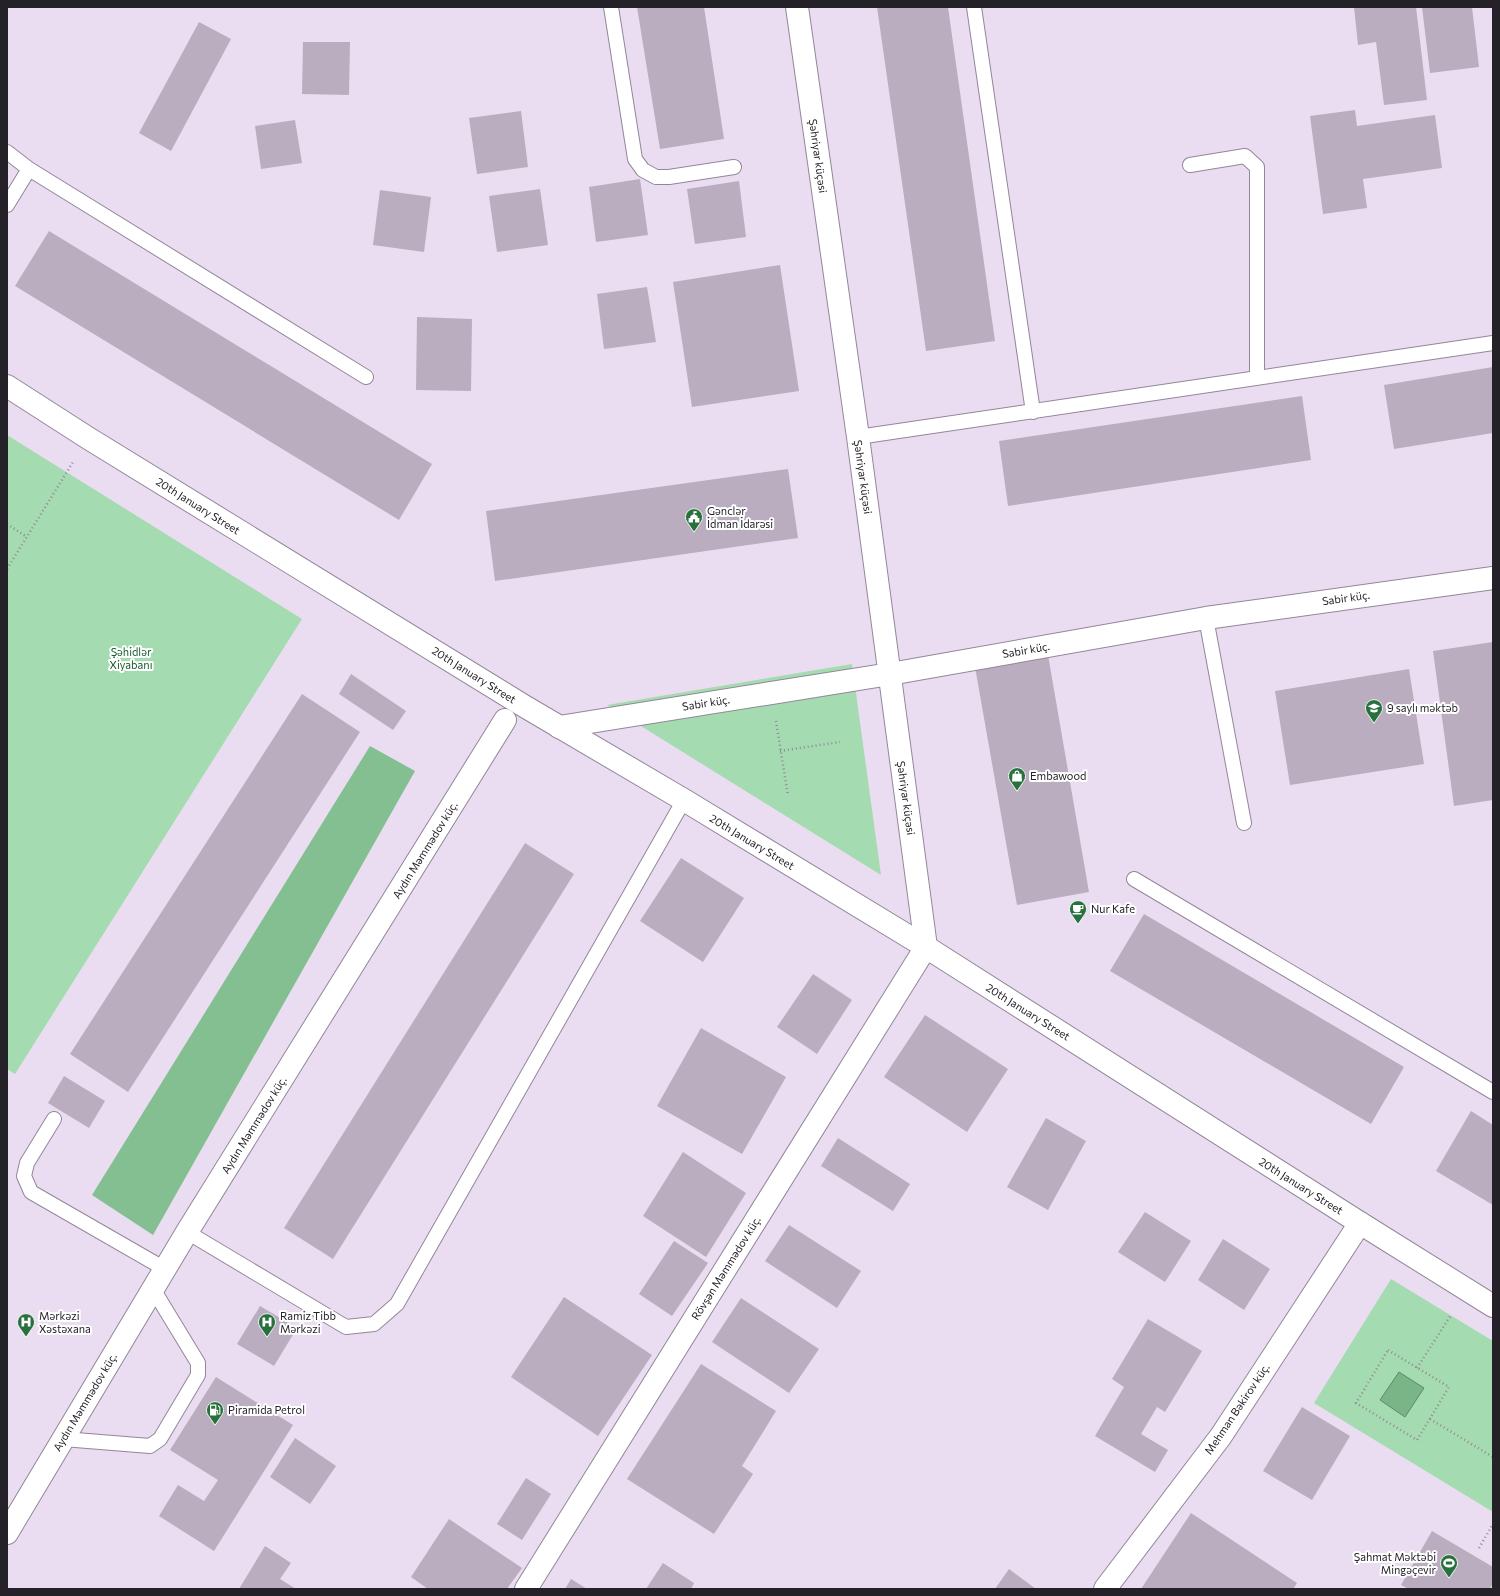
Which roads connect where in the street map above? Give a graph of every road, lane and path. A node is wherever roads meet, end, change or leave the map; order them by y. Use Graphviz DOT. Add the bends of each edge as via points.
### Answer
graph roads {
  1 [pos="611,7"];
  2 [pos="796,7"];
  3 [pos="974,7"];
  4 [pos="7,152"];
  5 [pos="1190,165"];
  6 [pos="734,167"];
  7 [pos="30,169"];
  8 [pos="7,205"];
  9 [pos="1493,343"];
  10 [pos="366,377"];
  11 [pos="1257,378"];
  12 [pos="7,386"];
  13 [pos="1033,412"];
  14 [pos="88,438"];
  15 [pos="858,438"];
  16 [pos="7,524"];
  17 [pos="27,537"];
  18 [pos="7,569"];
  19 [pos="1493,578"];
  20 [pos="1206,618"];
  21 [pos="890,674"];
  22 [pos="772,692"];
  23 [pos="506,720"];
  24 [pos="559,727"];
  25 [pos="840,742"];
  26 [pos="780,751"];
  27 [pos="788,796"];
  28 [pos="684,800"];
  29 [pos="1244,823"];
  30 [pos="1134,879"];
  31 [pos="926,947"];
  32 [pos="1493,1092"];
  33 [pos="54,1119"];
  34 [pos="1360,1223"];
  35 [pos="187,1232"];
  36 [pos="165,1269"];
  37 [pos="153,1289"];
  38 [pos="1493,1306"];
  39 [pos="1451,1315"];
  40 [pos="1417,1368"];
  41 [pos="1430,1419"];
  42 [pos="63,1439"];
  43 [pos="1493,1457"];
  44 [pos="1493,1524"];
  45 [pos="7,1533"];
  46 [pos="1479,1548"];
  47 [pos="526,1589"];
  48 [pos="1105,1589"];
  1 -- 6 [label="lane" via="636,158 643,170 656,177 669,177"];
  2 -- 15 [label="street, Şəhriyar küçəsi"];
  3 -- 13 [label="lane"];
  4 -- 7 [label="lane"];
  5 -- 11 [label="lane" via="1245,156 1257,166"];
  7 -- 8 [label="lane"];
  7 -- 10 [label="lane"];
  9 -- 11 [label="lane"];
  11 -- 13 [label="lane"];
  12 -- 14 [label="street, 20th January Street"];
  13 -- 15 [label="lane"];
  14 -- 17 [label="path"];
  14 -- 24 [label="street, 20th January Street"];
  15 -- 21 [label="street, Şəhriyar küçəsi"];
  16 -- 17 [label="path"];
  17 -- 18 [label="path"];
  19 -- 20 [label="street, Sabir küç."];
  20 -- 21 [label="street, Sabir küç."];
  20 -- 29 [label="lane"];
  21 -- 22 [label="street, Sabir küç."];
  21 -- 31 [label="street, Şəhriyar küçəsi"];
  22 -- 24 [label="street, Sabir küç."];
  22 -- 26 [label="path"];
  23 -- 35 [label="street, Aydın Məmmədov küç."];
  24 -- 28 [label="street, 20th January Street"];
  25 -- 26 [label="path"];
  26 -- 27 [label="path"];
  28 -- 31 [label="street, 20th January Street"];
  28 -- 35 [label="lane" via="397,1304 380,1319 374,1324 346,1328"];
  30 -- 32 [label="lane"];
  31 -- 34 [label="street, 20th January Street"];
  31 -- 47 [label="street, Rövşən Məmmədov küç."];
  33 -- 36 [label="lane" via="27,1163 24,1176 31,1192"];
  34 -- 38 [label="street, 20th January Street"];
  34 -- 48 [label="street, Mehman Bəkirov küç." via="1221,1436"];
  35 -- 36 [label="street, Aydın Məmmədov küç."];
  36 -- 37 [label="street, Aydın Məmmədov küç."];
  37 -- 42 [label="street, Aydın Məmmədov küç."];
  37 -- 42 [label="lane" via="198,1363 198,1375 160,1439 150,1446"];
  39 -- 40 [label="path"];
  40 -- 41 [label="path" via="1449,1387"];
  40 -- 41 [label="path" via="1388,1350 1356,1403 1417,1440"];
  41 -- 43 [label="path"];
  42 -- 45 [label="street, Aydın Məmmədov küç."];
  44 -- 46 [label="path"];
}
